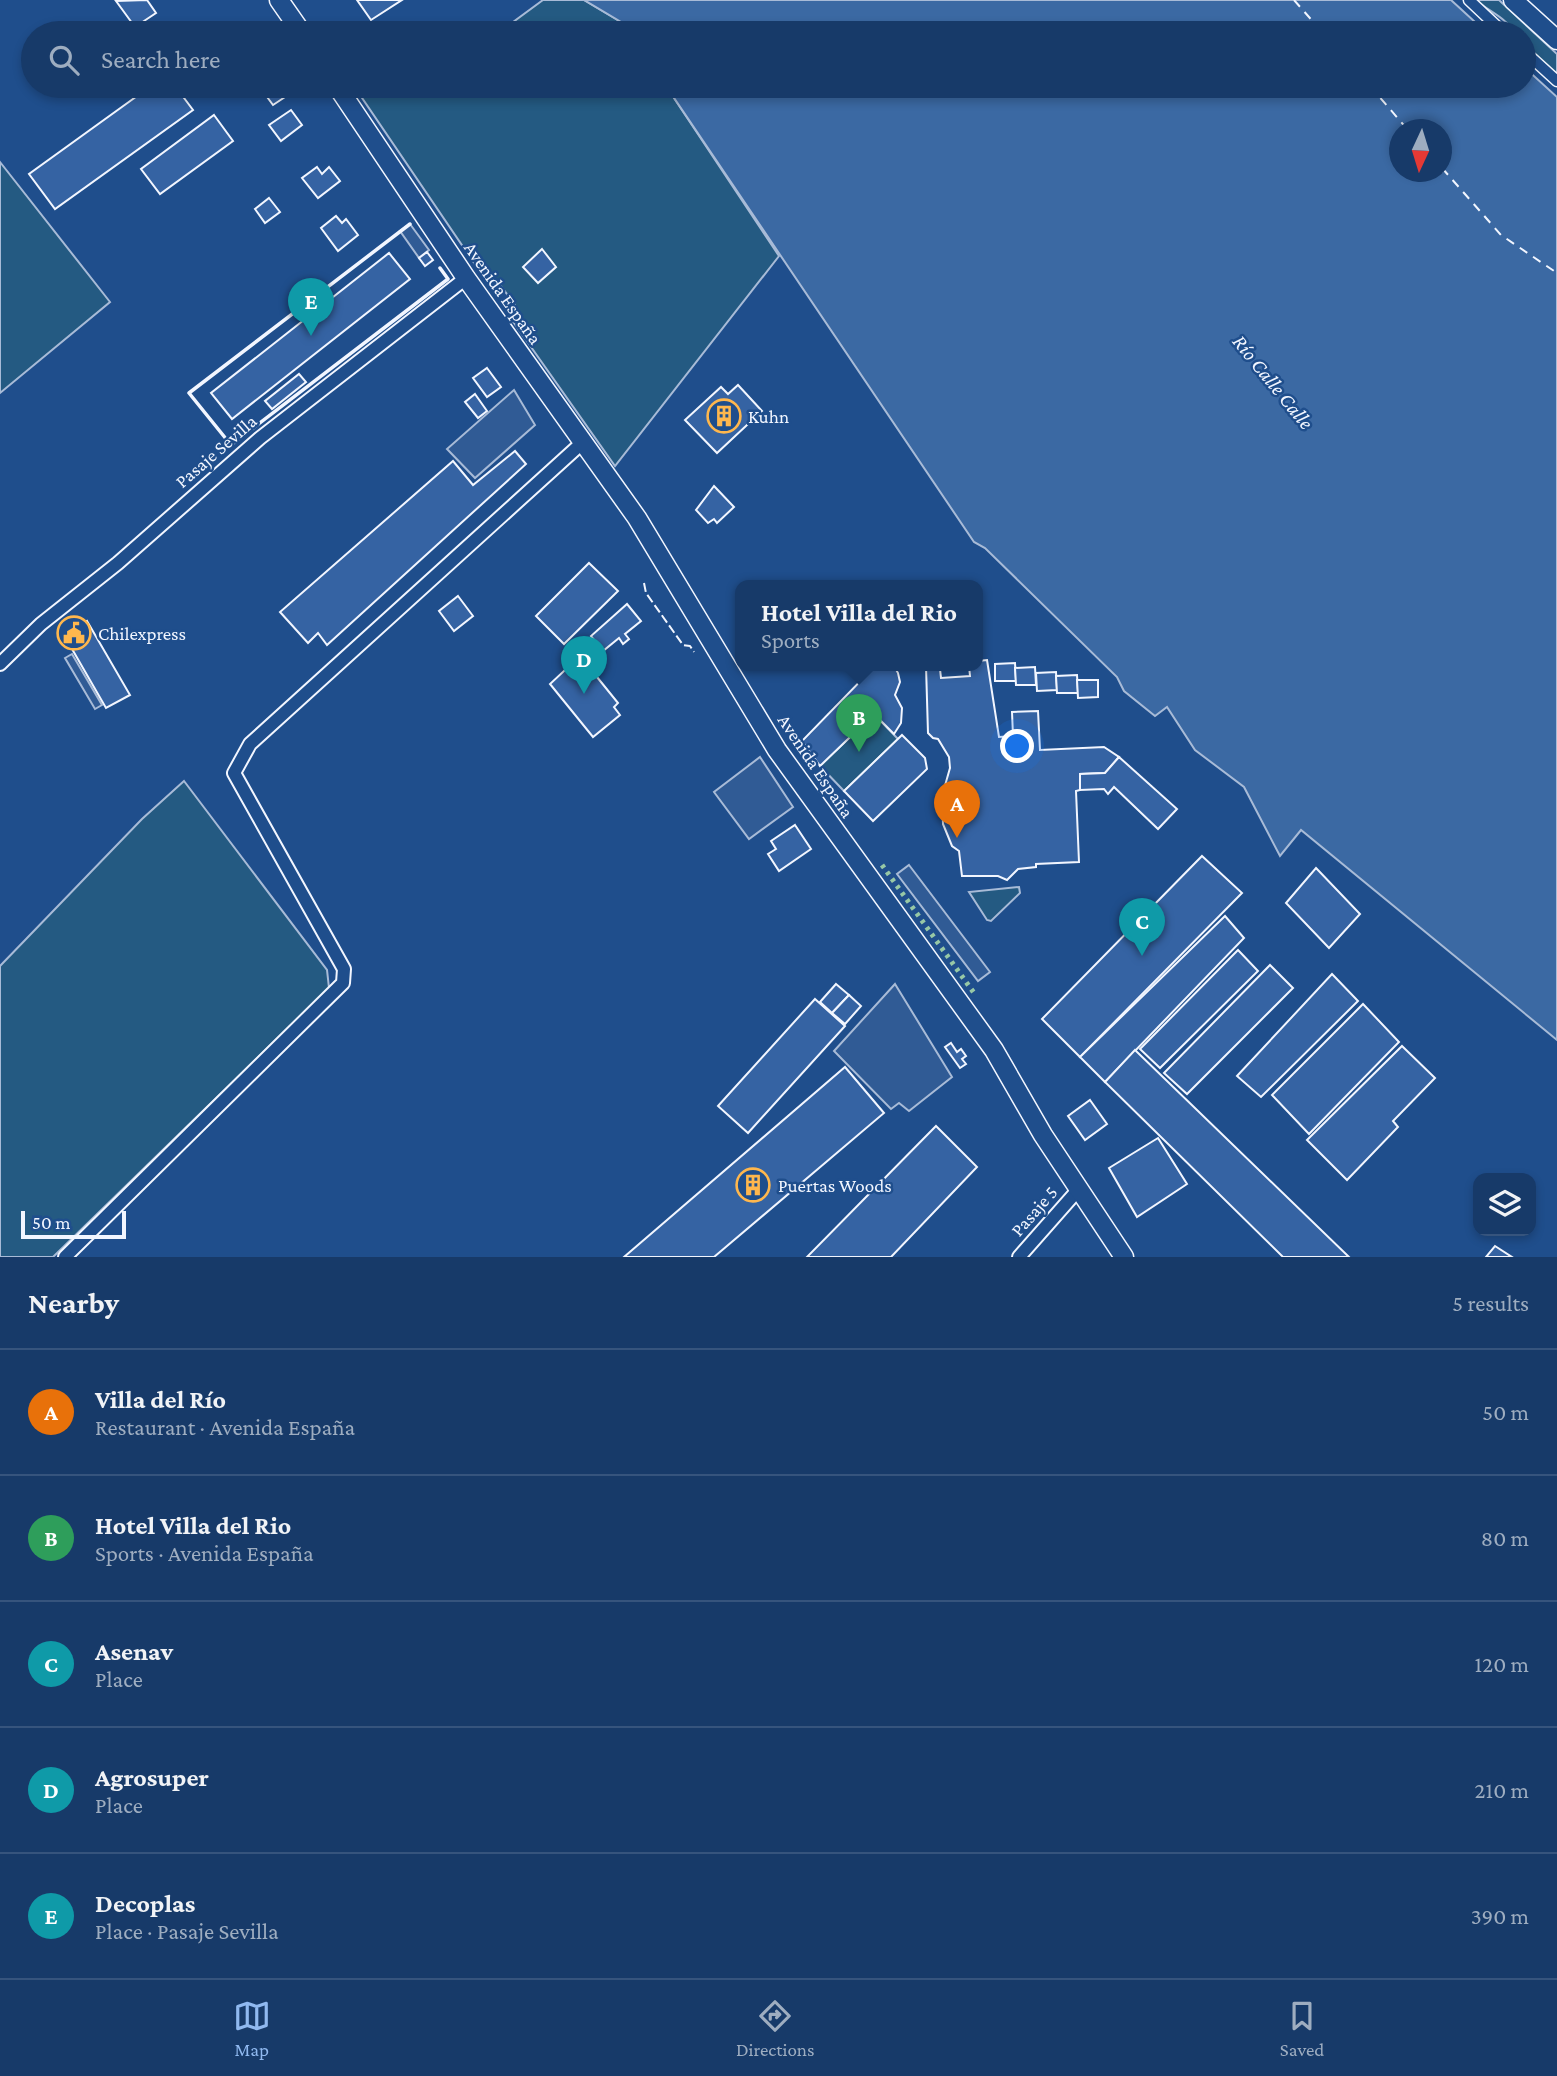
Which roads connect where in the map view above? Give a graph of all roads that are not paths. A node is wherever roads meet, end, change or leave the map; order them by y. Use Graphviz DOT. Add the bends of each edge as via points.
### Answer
graph roads {
  1 [pos="279,0"];
  2 [pos="1469,0"];
  3 [pos="1513,0"];
  4 [pos="294,21"];
  5 [pos="1491,21"];
  6 [pos="1557,40"];
  7 [pos="1536,62"];
  8 [pos="1557,81"];
  9 [pos="345,98"];
  10 [pos="466,278"];
  11 [pos="582,443"];
  12 [pos="0,664"];
  13 [pos="1078,1190"];
  14 [pos="65,1257"];
  15 [pos="1019,1257"];
  16 [pos="1124,1257"];
  1 -- 4 [label="main road"];
  2 -- 5 [label="street"];
  3 -- 6 [label="main road"];
  7 -- 8 [label="street"];
  9 -- 10 [label="main road, Avenida España"];
  10 -- 11 [label="main road, Avenida España"];
  10 -- 12 [label="street, Pasaje Sevilla" via="260,438"];
  11 -- 13 [label="main road, Avenida España" via="636,518 777,750 994,1050"];
  11 -- 14 [label="street" via="250,744 234,773 344,969 343,983"];
  13 -- 15 [label="street, Pasaje 5"];
  13 -- 16 [label="main road, Avenida España"];
}
